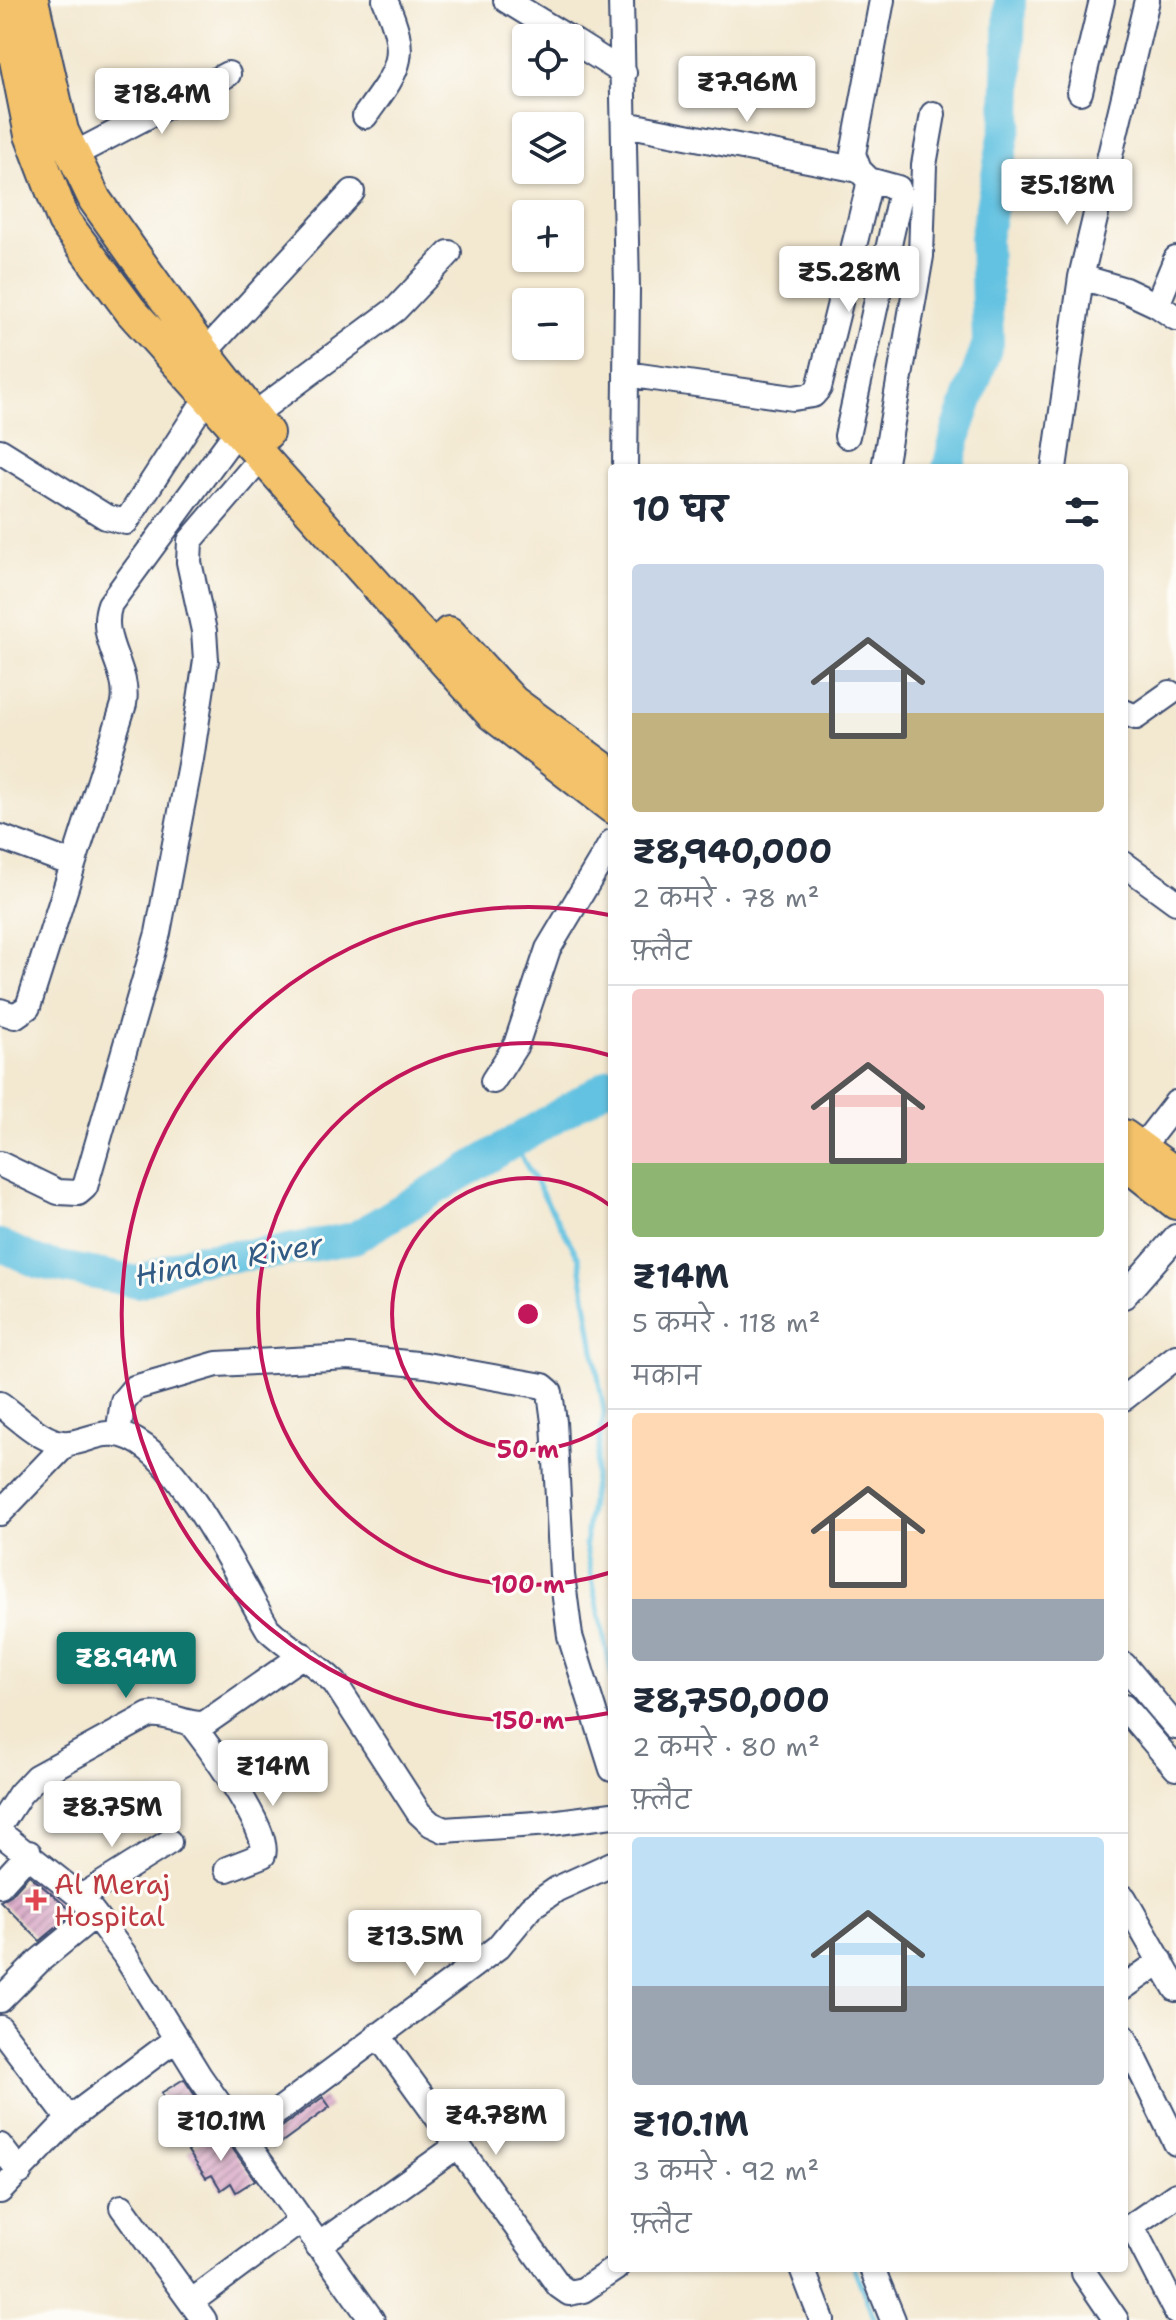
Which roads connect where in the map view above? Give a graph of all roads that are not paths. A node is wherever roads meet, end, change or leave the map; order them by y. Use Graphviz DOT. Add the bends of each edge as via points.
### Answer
graph roads {
  1 [pos="4,0"];
  2 [pos="32,0"];
  3 [pos="385,0"];
  4 [pos="506,0"];
  5 [pos="621,0"];
  6 [pos="882,0"];
  7 [pos="1102,0"];
  8 [pos="1147,0"];
  9 [pos="545,24"];
  10 [pos="584,48"];
  11 [pos="624,73"];
  12 [pos="228,74"];
  13 [pos="1080,92"];
  14 [pos="933,114"];
  15 [pos="365,116"];
  16 [pos="625,124"];
  17 [pos="73,155"];
  18 [pos="864,175"];
  19 [pos="352,192"];
  20 [pos="449,253"];
  21 [pos="1176,259"];
  22 [pos="1081,277"];
  23 [pos="1166,311"];
  24 [pos="204,353"];
  25 [pos="626,374"];
  26 [pos="207,397"];
  27 [pos="245,423"];
  28 [pos="847,436"];
  29 [pos="0,451"];
  30 [pos="262,457"];
  31 [pos="625,464"];
  32 [pos="885,464"];
  33 [pos="1055,464"];
  34 [pos="1174,696"];
  35 [pos="1128,714"];
  36 [pos="592,771"];
  37 [pos="608,800"];
  38 [pos="0,837"];
  39 [pos="608,849"];
  40 [pos="73,864"];
  41 [pos="1128,867"];
  42 [pos="1176,902"];
  43 [pos="0,1011"];
  44 [pos="493,1081"];
  45 [pos="1176,1103"];
  46 [pos="1130,1149"];
  47 [pos="0,1164"];
  48 [pos="1176,1174"];
  49 [pos="1176,1203"];
  50 [pos="1176,1237"];
  51 [pos="1128,1291"];
  52 [pos="1176,1357"];
  53 [pos="1128,1395"];
  54 [pos="0,1404"];
  55 [pos="118,1434"];
  56 [pos="66,1444"];
  57 [pos="0,1513"];
  58 [pos="303,1655"];
  59 [pos="1128,1669"];
  60 [pos="1128,1712"];
  61 [pos="1173,1718"];
  62 [pos="191,1724"];
  63 [pos="608,1756"];
  64 [pos="1176,1768"];
  65 [pos="608,1816"];
  66 [pos="0,1825"];
  67 [pos="0,1833"];
  68 [pos="169,1842"];
  69 [pos="29,1853"];
  70 [pos="608,1866"];
  71 [pos="227,1869"];
  72 [pos="0,1885"];
  73 [pos="1128,1905"];
  74 [pos="88,1906"];
  75 [pos="1161,1961"];
  76 [pos="1128,1984"];
  77 [pos="1176,1989"];
  78 [pos="0,2000"];
  79 [pos="0,2028"];
  80 [pos="378,2035"];
  81 [pos="176,2039"];
  82 [pos="1128,2045"];
  83 [pos="69,2119"];
  84 [pos="242,2138"];
  85 [pos="1176,2143"];
  86 [pos="0,2146"];
  87 [pos="457,2146"];
  88 [pos="20,2172"];
  89 [pos="0,2191"];
  90 [pos="1176,2195"];
  91 [pos="122,2207"];
  92 [pos="299,2222"];
  93 [pos="1128,2228"];
  94 [pos="317,2246"];
  95 [pos="610,2272"];
  96 [pos="804,2272"];
  97 [pos="874,2272"];
  98 [pos="1084,2272"];
  99 [pos="197,2311"];
  100 [pos="1176,2312"];
  101 [pos="372,2320"];
  102 [pos="822,2320"];
  103 [pos="893,2320"];
  104 [pos="1116,2320"];
  1 -- 26 [label="main road" via="31,135 64,221 131,311"];
  2 -- 17 [label="main road" via="62,131"];
  3 -- 15 [label="street" via="401,44 391,79"];
  4 -- 9 [label="street"];
  5 -- 11 [label="street"];
  6 -- 18 [label="street" via="853,154"];
  7 -- 13 [label="street"];
  8 -- 22 [label="street"];
  10 -- 11 [label="street"];
  11 -- 16 [label="street"];
  12 -- 17 [label="street"];
  14 -- 32 [label="street" via="924,165 921,256"];
  16 -- 18 [label="street"];
  16 -- 25 [label="street"];
  17 -- 24 [label="main road" via="95,200"];
  18 -- 25 [label="street" via="819,388 813,395 793,398"];
  18 -- 28 [label="street" via="898,188 900,195"];
  19 -- 24 [label="street"];
  20 -- 27 [label="street" via="396,309"];
  21 -- 23 [label="street"];
  22 -- 23 [label="street" via="1125,290"];
  22 -- 33 [label="street"];
  24 -- 27 [label="main road"];
  25 -- 31 [label="street"];
  26 -- 27 [label="main road"];
  26 -- 29 [label="street" via="126,522 106,517"];
  27 -- 30 [label="main road"];
  27 -- 36 [label="main road" via="513,702"];
  27 -- 40 [label="street" via="110,604 105,618 108,637 125,694"];
  30 -- 36 [label="main road" via="492,714"];
  30 -- 47 [label="street" via="190,541 206,660 191,759 162,916 85,1187 78,1193 58,1192"];
  34 -- 35 [label="street" via="1143,715"];
  36 -- 37 [label="main road"];
  38 -- 40 [label="street"];
  39 -- 44 [label="street" via="548,949 516,1045"];
  40 -- 43 [label="street" via="28,1007 15,1016"];
  41 -- 42 [label="street"];
  45 -- 46 [label="street"];
  46 -- 48 [label="main road"];
  46 -- 49 [label="main road"];
  50 -- 51 [label="street"];
  52 -- 53 [label="street"];
  54 -- 56 [label="street" via="53,1442"];
  55 -- 56 [label="street" via="90,1434"];
  55 -- 58 [label="street" via="157,1453 186,1490 268,1629"];
  55 -- 63 [label="street" via="123,1401 134,1388 217,1364 349,1357 543,1386 550,1392 554,1422 570,1636"];
  56 -- 57 [label="street"];
  58 -- 62 [label="street" via="204,1724"];
  58 -- 65 [label="street" via="335,1683 431,1824 444,1830"];
  59 -- 61 [label="street"];
  60 -- 64 [label="street"];
  62 -- 66 [label="street" via="161,1713 116,1732 36,1777"];
  62 -- 71 [label="street" via="222,1765 264,1840 263,1855"];
  67 -- 69 [label="street"];
  68 -- 74 [label="street"];
  69 -- 72 [label="street"];
  69 -- 74 [label="street"];
  70 -- 80 [label="street" via="531,1907 498,1947"];
  73 -- 75 [label="street"];
  74 -- 78 [label="street"];
  74 -- 81 [label="street"];
  75 -- 76 [label="street"];
  75 -- 77 [label="street"];
  79 -- 83 [label="street"];
  80 -- 84 [label="street"];
  80 -- 87 [label="street"];
  81 -- 83 [label="street"];
  81 -- 84 [label="street"];
  82 -- 85 [label="street"];
  83 -- 88 [label="street"];
  84 -- 92 [label="street"];
  86 -- 88 [label="street"];
  87 -- 94 [label="street"];
  87 -- 95 [label="street" via="559,2286 569,2293 583,2290"];
  88 -- 89 [label="street"];
  90 -- 93 [label="street"];
  91 -- 99 [label="street"];
  92 -- 94 [label="street"];
  92 -- 99 [label="street"];
  93 -- 100 [label="street"];
  94 -- 101 [label="street"];
  96 -- 102 [label="street"];
  97 -- 103 [label="street"];
  98 -- 104 [label="street"];
}
